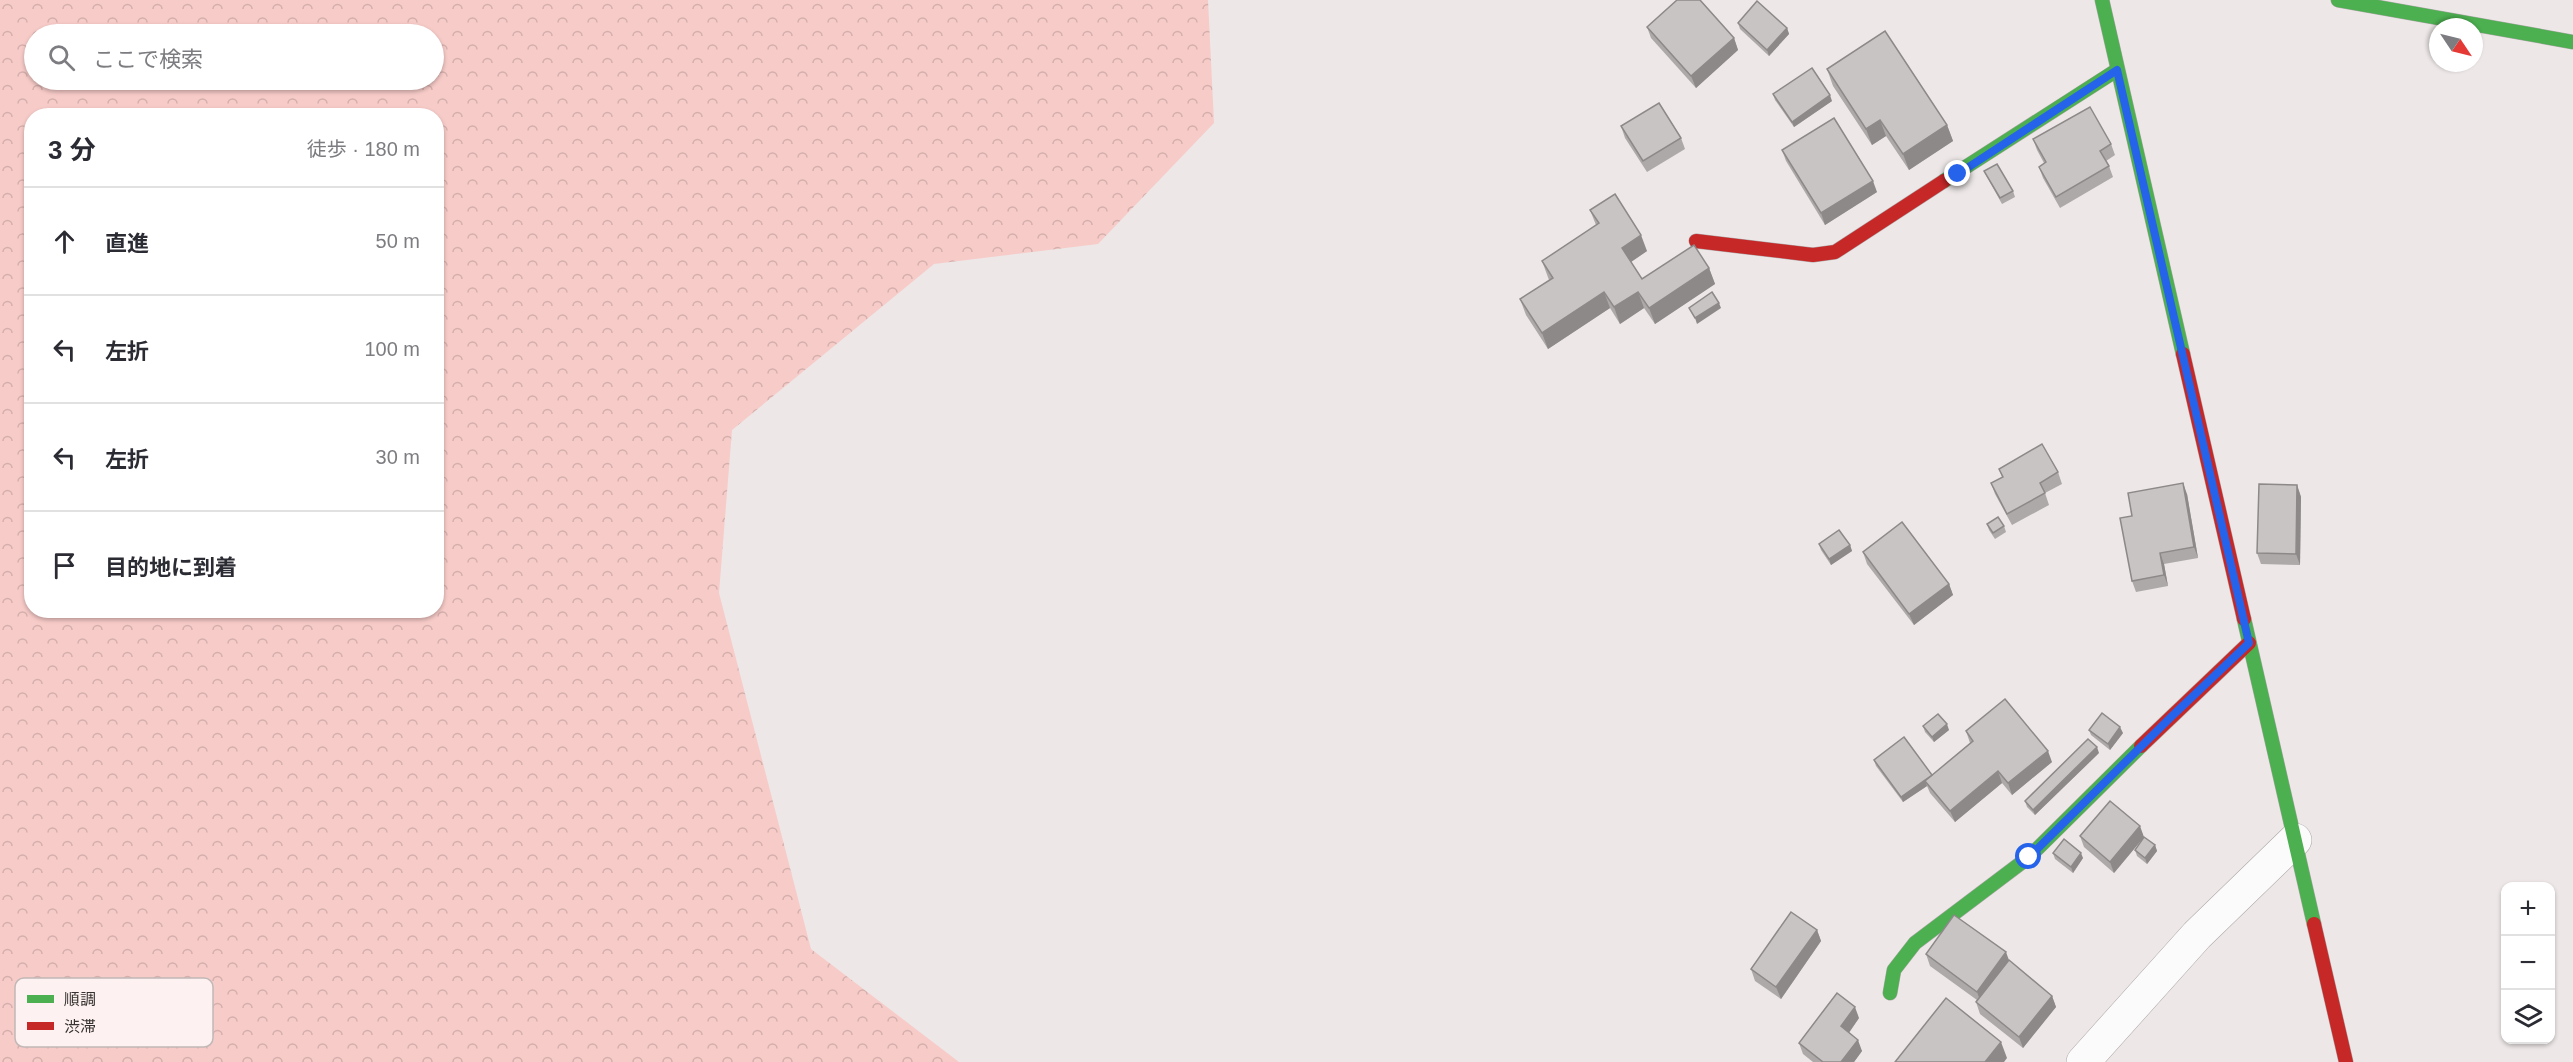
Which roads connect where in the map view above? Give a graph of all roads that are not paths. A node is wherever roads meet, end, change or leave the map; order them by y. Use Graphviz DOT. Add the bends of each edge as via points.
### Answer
graph roads {
  1 [pos="2102,0"];
  2 [pos="2338,0"];
  3 [pos="2573,42"];
  4 [pos="2117,70"];
  5 [pos="1696,242"];
  6 [pos="2249,643"];
  7 [pos="2295,840"];
  8 [pos="1890,993"];
  9 [pos="2083,1062"];
  10 [pos="2346,1062"];
  1 -- 4 [label="street"];
  2 -- 3 [label="street"];
  4 -- 5 [label="street" via="1835,252 1813,255"];
  4 -- 6 [label="street"];
  6 -- 7 [label="street"];
  6 -- 8 [label="street" via="2029,857 1915,943 1894,970"];
  7 -- 9 [label="street" via="2197,935"];
  7 -- 10 [label="street"];
}
